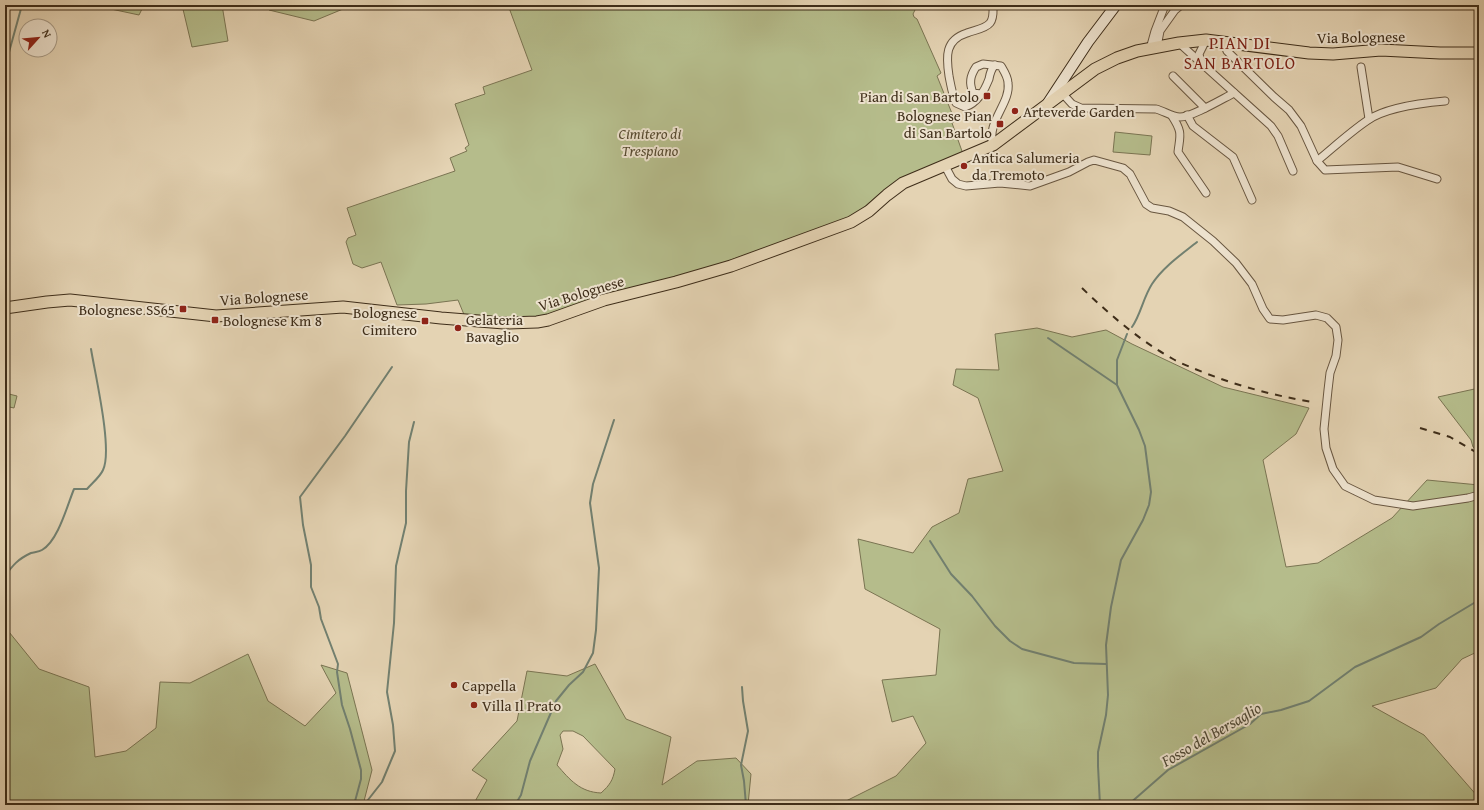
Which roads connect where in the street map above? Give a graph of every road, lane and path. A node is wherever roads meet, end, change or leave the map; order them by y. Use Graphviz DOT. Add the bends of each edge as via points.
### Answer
graph roads {
  1 [pos="993,5"];
  2 [pos="1116,5"];
  3 [pos="1165,5"];
  4 [pos="1180,5"];
  5 [pos="1206,40"];
  6 [pos="1223,41"];
  7 [pos="1179,43"];
  8 [pos="1153,48"];
  9 [pos="1479,54"];
  10 [pos="1201,62"];
  11 [pos="995,65"];
  12 [pos="1361,67"];
  13 [pos="1173,76"];
  14 [pos="1062,93"];
  15 [pos="1234,93"];
  16 [pos="981,94"];
  17 [pos="1445,101"];
  18 [pos="1048,103"];
  19 [pos="1205,108"];
  20 [pos="1172,116"];
  21 [pos="1187,116"];
  22 [pos="1369,119"];
  23 [pos="993,145"];
  24 [pos="1317,161"];
  25 [pos="945,166"];
  26 [pos="1293,171"];
  27 [pos="1437,179"];
  28 [pos="1206,193"];
  29 [pos="1252,200"];
  30 [pos="5,308"];
  31 [pos="1479,495"];
  1 -- 16 [label="street" via="990,24 958,37 948,48 952,95 956,103 965,107 970,106"];
  2 -- 18 [label="street"];
  3 -- 8 [label="street" via="1154,31"];
  4 -- 8 [label="street" via="1160,31"];
  5 -- 6 [label="main road, Via Bolognese"];
  5 -- 7 [label="main road, Via Bolognese"];
  5 -- 10 [label="street" via="1199,54"];
  6 -- 9 [label="main road, Via Bolognese" via="1309,53 1334,54 1381,50"];
  6 -- 24 [label="street" via="1227,51 1289,110 1301,126"];
  7 -- 8 [label="main road, Via Bolognese"];
  7 -- 10 [label="street"];
  8 -- 14 [label="main road, Via Bolognese" via="1106,63"];
  10 -- 15 [label="street"];
  11 -- 16 [label="street"];
  11 -- 16 [label="street" via="984,64 973,71 970,86 973,93"];
  11 -- 23 [label="street" via="1001,66 1007,77 1008,92 994,124 991,140"];
  12 -- 22 [label="street"];
  13 -- 19 [label="street"];
  14 -- 18 [label="main road, Via Bolognese"];
  14 -- 20 [label="street" via="1072,104 1081,108 1156,109"];
  15 -- 19 [label="street"];
  15 -- 26 [label="street" via="1271,126"];
  17 -- 22 [label="street" via="1419,103"];
  18 -- 23 [label="main road, Via Bolognese"];
  19 -- 21 [label="street"];
  20 -- 21 [label="street"];
  20 -- 28 [label="street" via="1178,125 1181,140 1178,152"];
  21 -- 29 [label="street" via="1193,126 1233,157"];
  22 -- 24 [label="street"];
  23 -- 25 [label="main road, Via Bolognese"];
  24 -- 27 [label="street" via="1325,170 1398,168"];
  25 -- 30 [label="main road, Via Bolognese" via="903,184 869,211 829,231 731,266 604,300 537,322 504,323 441,318 343,306 216,316 70,300"];
  25 -- 31 [label="street" via="952,179 966,186 1000,183 1030,186 1094,160 1123,168 1130,174 1146,204 1183,217 1213,241 1240,268 1252,284 1270,319 1283,320 1316,315 1327,318 1336,327 1338,340 1330,373 1324,429 1326,448 1333,469 1345,486 1374,500 1413,506"];
}
